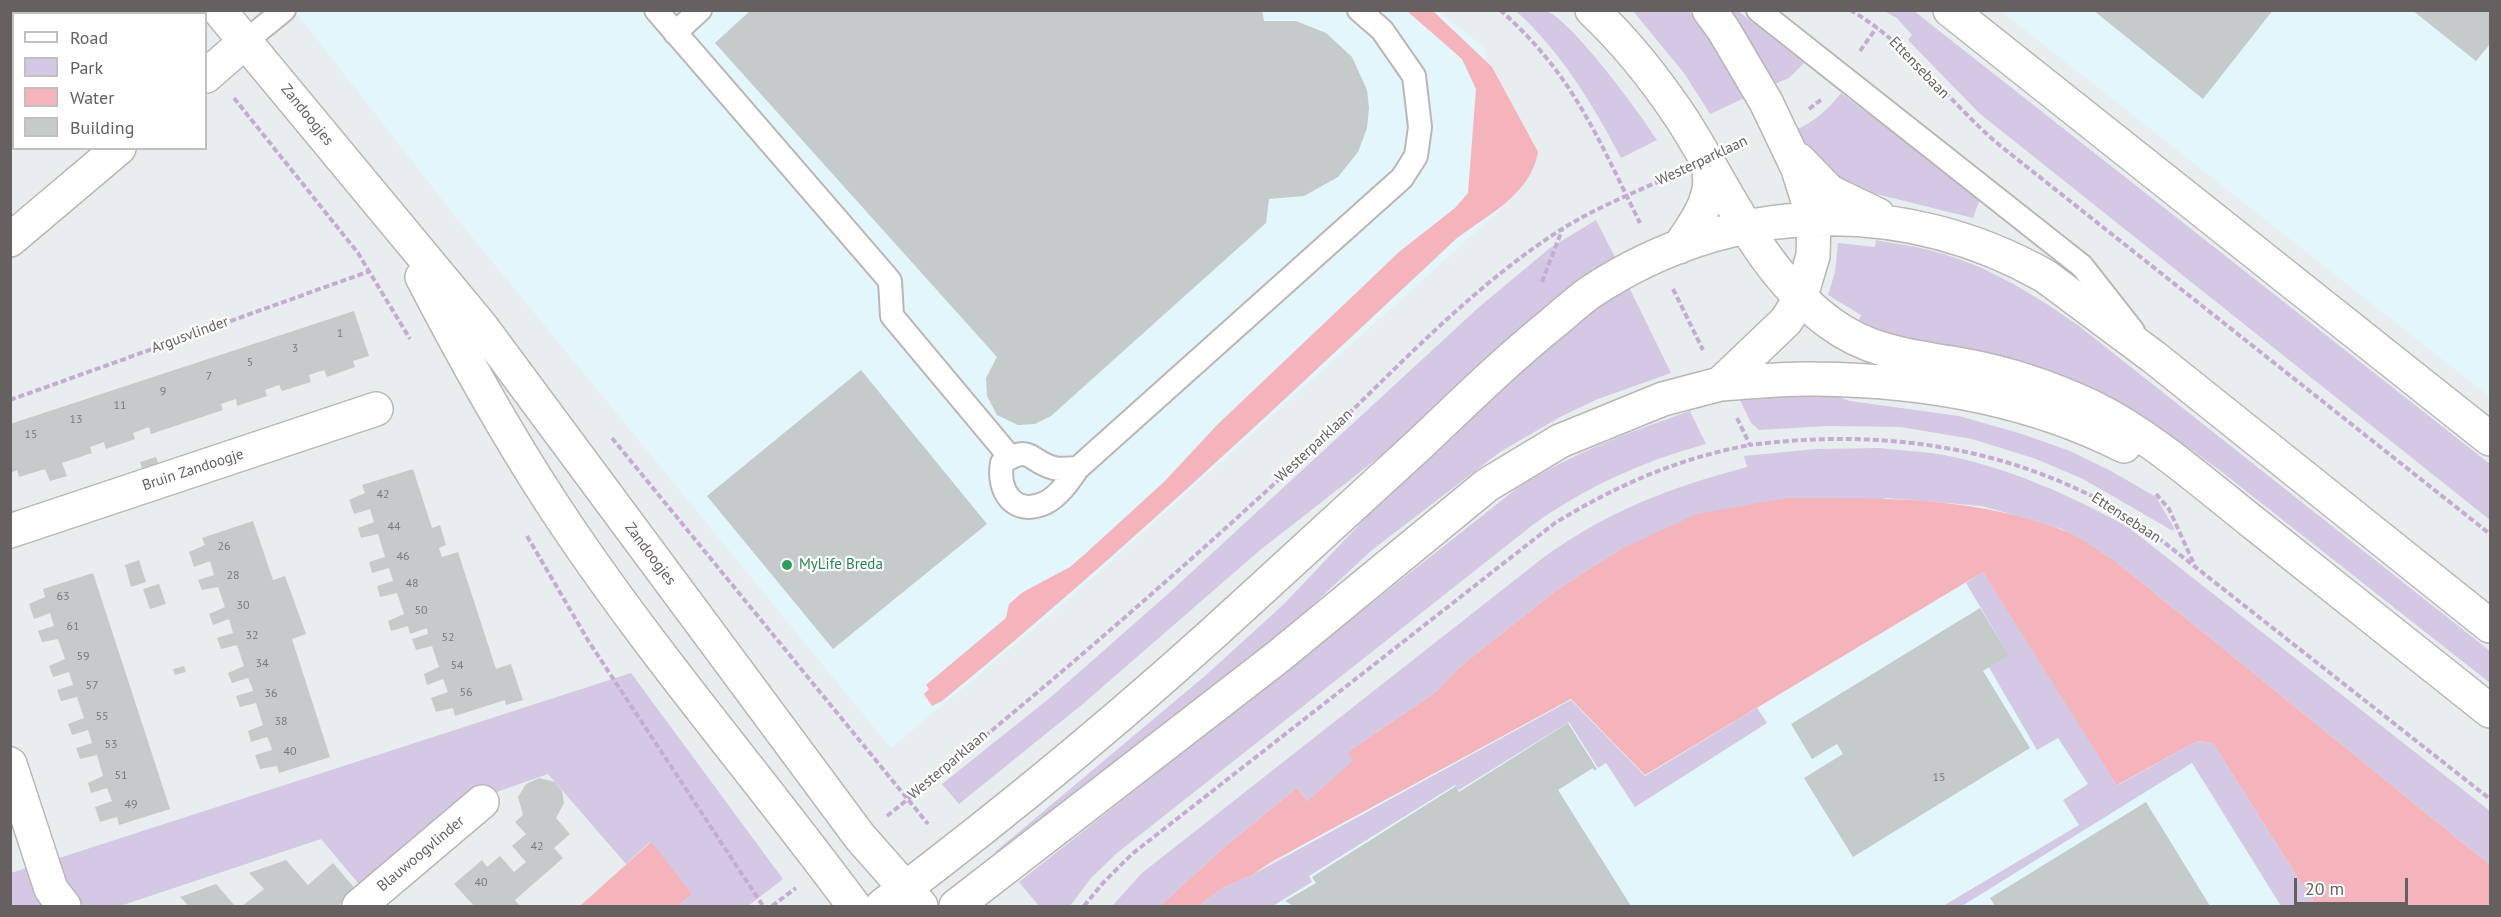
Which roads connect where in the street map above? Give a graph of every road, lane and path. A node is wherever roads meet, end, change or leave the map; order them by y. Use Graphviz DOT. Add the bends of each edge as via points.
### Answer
graph roads {
  1 [pos="219,10"];
  2 [pos="284,10"];
  3 [pos="656,10"];
  4 [pos="700,10"];
  5 [pos="1359,10"];
  6 [pos="1500,10"];
  7 [pos="1592,10"];
  8 [pos="1709,10"];
  9 [pos="1758,10"];
  10 [pos="1850,10"];
  11 [pos="1950,10"];
  12 [pos="1877,27"];
  13 [pos="675,33"];
  14 [pos="246,41"];
  15 [pos="207,75"];
  16 [pos="1841,75"];
  17 [pos="1782,136"];
  18 [pos="117,150"];
  19 [pos="1705,159"];
  20 [pos="1627,196"];
  21 [pos="392,220"];
  22 [pos="1814,220"];
  23 [pos="1900,222"];
  24 [pos="1746,226"];
  25 [pos="10,240"];
  26 [pos="1667,252"];
  27 [pos="370,271"];
  28 [pos="1800,299"];
  29 [pos="2155,358"];
  30 [pos="1720,384"];
  31 [pos="10,400"];
  32 [pos="376,409"];
  33 [pos="2490,439"];
  34 [pos="1750,445"];
  35 [pos="1010,457"];
  36 [pos="1078,468"];
  37 [pos="2150,487"];
  38 [pos="2211,490"];
  39 [pos="10,531"];
  40 [pos="2490,534"];
  41 [pos="2195,566"];
  42 [pos="2490,626"];
  43 [pos="2490,711"];
  44 [pos="10,764"];
  45 [pos="2490,800"];
  46 [pos="482,802"];
  47 [pos="860,837"];
  48 [pos="824,866"];
  49 [pos="903,900"];
  50 [pos="64,906"];
  51 [pos="359,906"];
  52 [pos="772,906"];
  53 [pos="854,906"];
  54 [pos="956,906"];
  55 [pos="1084,906"];
  1 -- 14 [label="main road, Zandoogjes"];
  2 -- 14 [label="lane"];
  3 -- 13 [label="lane"];
  4 -- 13 [label="lane"];
  5 -- 36 [label="lane" via="1382,30 1414,76 1420,127 1416,156 1402,178 1371,207"];
  6 -- 20 [label="path" via="1544,53 1584,108"];
  7 -- 19 [label="main road" via="1649,73"];
  8 -- 17 [label="main road" via="1754,78"];
  9 -- 16 [label="lane"];
  10 -- 12 [label="path, Ettensebaan"];
  11 -- 33 [label="main road"];
  12 -- 16 [label="path"];
  12 -- 40 [label="path, Ettensebaan" via="1998,144"];
  13 -- 35 [label="lane" via="890,281 892,316"];
  14 -- 15 [label="main road"];
  14 -- 21 [label="main road, Zandoogjes"];
  16 -- 17 [label="path"];
  16 -- 29 [label="lane" via="2082,266"];
  17 -- 22 [label="main road" via="1798,169"];
  17 -- 23 [label="main road" via="1830,192"];
  18 -- 25 [label="main road"];
  19 -- 20 [label="path, Westerparklaan"];
  19 -- 24 [label="main road"];
  19 -- 26 [label="main road" via="1712,176 1708,194 1694,224"];
  20 -- 26 [label="path"];
  20 -- 47 [label="path, Westerparklaan" via="1562,229 1461,306 1299,461 1108,634"];
  21 -- 47 [label="main road, Zandoogjes" via="481,326"];
  21 -- 48 [label="main road, Zandoogjes" via="459,348 551,502 642,630"];
  22 -- 23 [label="main road"];
  22 -- 24 [label="main road"];
  22 -- 28 [label="main road" via="1813,256"];
  23 -- 29 [label="main road" via="1976,242 2026,265"];
  24 -- 26 [label="main road"];
  24 -- 28 [label="main road" via="1776,272"];
  26 -- 30 [label="path"];
  26 -- 49 [label="main road" via="1591,292 1503,363 1194,651"];
  27 -- 31 [label="path, Argusvlinder"];
  28 -- 30 [label="main road" via="1775,333"];
  28 -- 38 [label="main road" via="1831,324 1874,348 2006,376 2092,407 2122,424"];
  29 -- 42 [label="main road"];
  30 -- 34 [label="path"];
  30 -- 38 [label="main road" via="1812,378 1976,394 2106,437"];
  30 -- 54 [label="main road" via="1663,399 1560,441 1487,485 1279,656"];
  32 -- 39 [label="main road, Bruin Zandoogje"];
  34 -- 41 [label="path, Ettensebaan" via="1827,438 1894,439 1986,455 2052,478 2116,508"];
  34 -- 55 [label="path" via="1686,459 1652,472 1586,504 1548,528 1132,854"];
  35 -- 36 [label="lane" via="1030,454 1052,468"];
  35 -- 36 [label="lane" via="1002,463 1002,490 1010,500 1032,506 1057,494"];
  37 -- 41 [label="path" via="2169,509"];
  38 -- 43 [label="main road"];
  41 -- 45 [label="path, Ettensebaan"];
  44 -- 50 [label="main road" via="51,889"];
  46 -- 51 [label="main road, Blauwoogvlinder"];
  47 -- 49 [label="main road, Zandoogjes"];
  48 -- 52 [label="path"];
  48 -- 53 [label="main road, Zandoogjes"];
}
